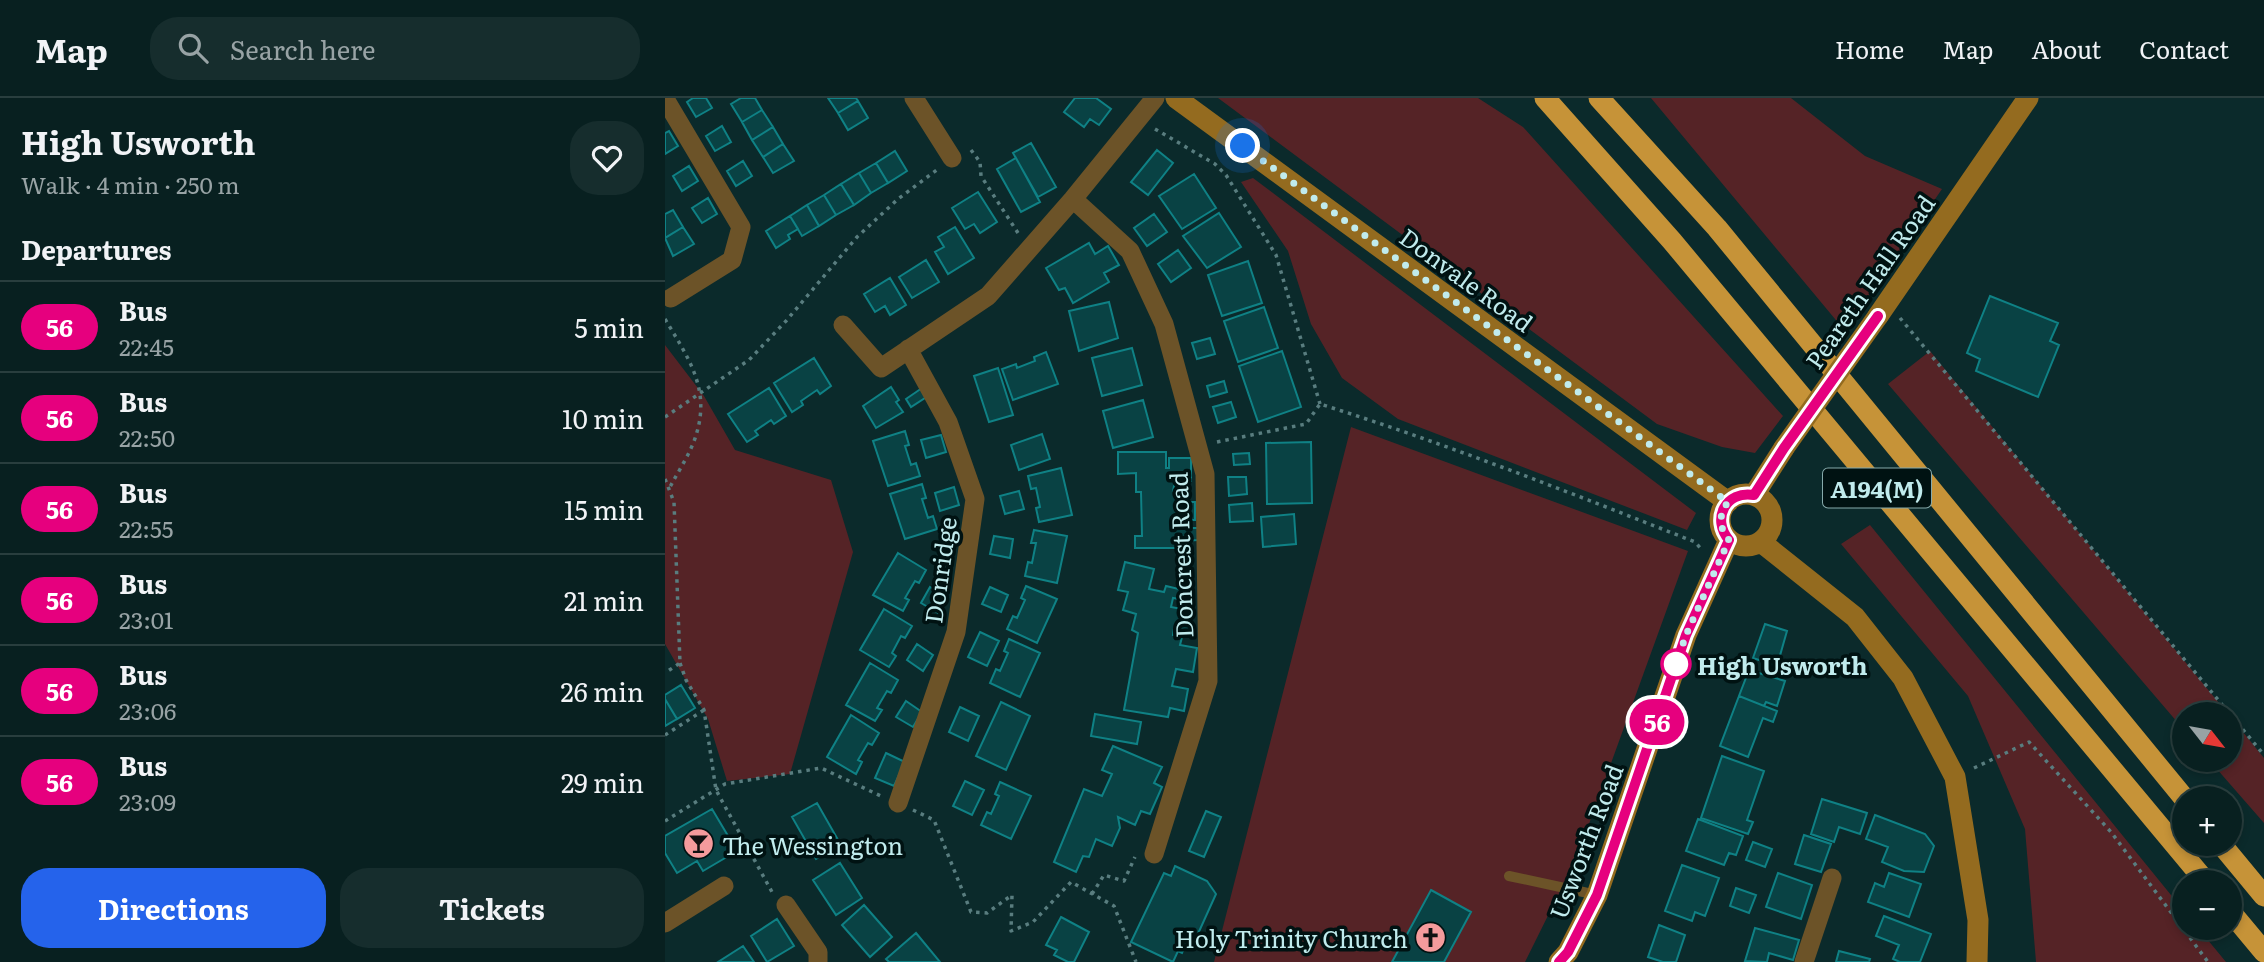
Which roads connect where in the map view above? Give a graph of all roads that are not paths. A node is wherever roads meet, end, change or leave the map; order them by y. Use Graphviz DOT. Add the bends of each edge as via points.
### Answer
graph roads {
  1 [pos="914,98"];
  2 [pos="1155,98"];
  3 [pos="1176,98"];
  4 [pos="1545,98"];
  5 [pos="1599,98"];
  6 [pos="2028,98"];
  7 [pos="665,99"];
  8 [pos="952,158"];
  9 [pos="1073,199"];
  10 [pos="671,298"];
  11 [pos="843,325"];
  12 [pos="908,349"];
  13 [pos="1754,495"];
  14 [pos="1728,502"];
  15 [pos="1729,540"];
  16 [pos="1761,542"];
  17 [pos="2174,786"];
  18 [pos="898,803"];
  19 [pos="1154,854"];
  20 [pos="2231,856"];
  21 [pos="2196,870"];
  22 [pos="1509,876"];
  23 [pos="1832,878"];
  24 [pos="724,886"];
  25 [pos="1597,895"];
  26 [pos="2264,896"];
  27 [pos="786,905"];
  28 [pos="665,923"];
  29 [pos="2242,926"];
  30 [pos="2264,952"];
  31 [pos="818,962"];
  32 [pos="1559,962"];
  33 [pos="1804,962"];
  34 [pos="1977,962"];
  1 -- 8 [label="street"];
  2 -- 9 [label="street"];
  3 -- 14 [label="street, Donvale Road"];
  4 -- 21 [label="highway, A194(M)" via="1672,241"];
  5 -- 17 [label="highway, A194(M)" via="1717,228"];
  6 -- 13 [label="street, Peareth Hall Road, bridge"];
  7 -- 10 [label="street" via="741,227 732,260"];
  9 -- 12 [label="street" via="988,296"];
  9 -- 19 [label="street, Doncrest Road" via="1130,251 1164,324 1205,474 1208,681"];
  11 -- 12 [label="street" via="881,368"];
  12 -- 18 [label="street, Donridge" via="948,422 975,499 956,632"];
  13 -- 14 [label="street" via="1740,495"];
  13 -- 16 [label="street" via="1768,505 1773,521"];
  14 -- 15 [label="street" via="1721,526"];
  15 -- 16 [label="street" via="1748,546"];
  15 -- 25 [label="street, Usworth Road" via="1686,635"];
  16 -- 34 [label="street" via="1855,617 1903,678 1955,777 1978,920"];
  20 -- 26 [label="highway"];
  22 -- 25 [label="lane"];
  23 -- 33 [label="street"];
  24 -- 28 [label="street"];
  25 -- 32 [label="street, Usworth Road"];
  27 -- 31 [label="street" via="818,952"];
  29 -- 30 [label="highway"];
}
